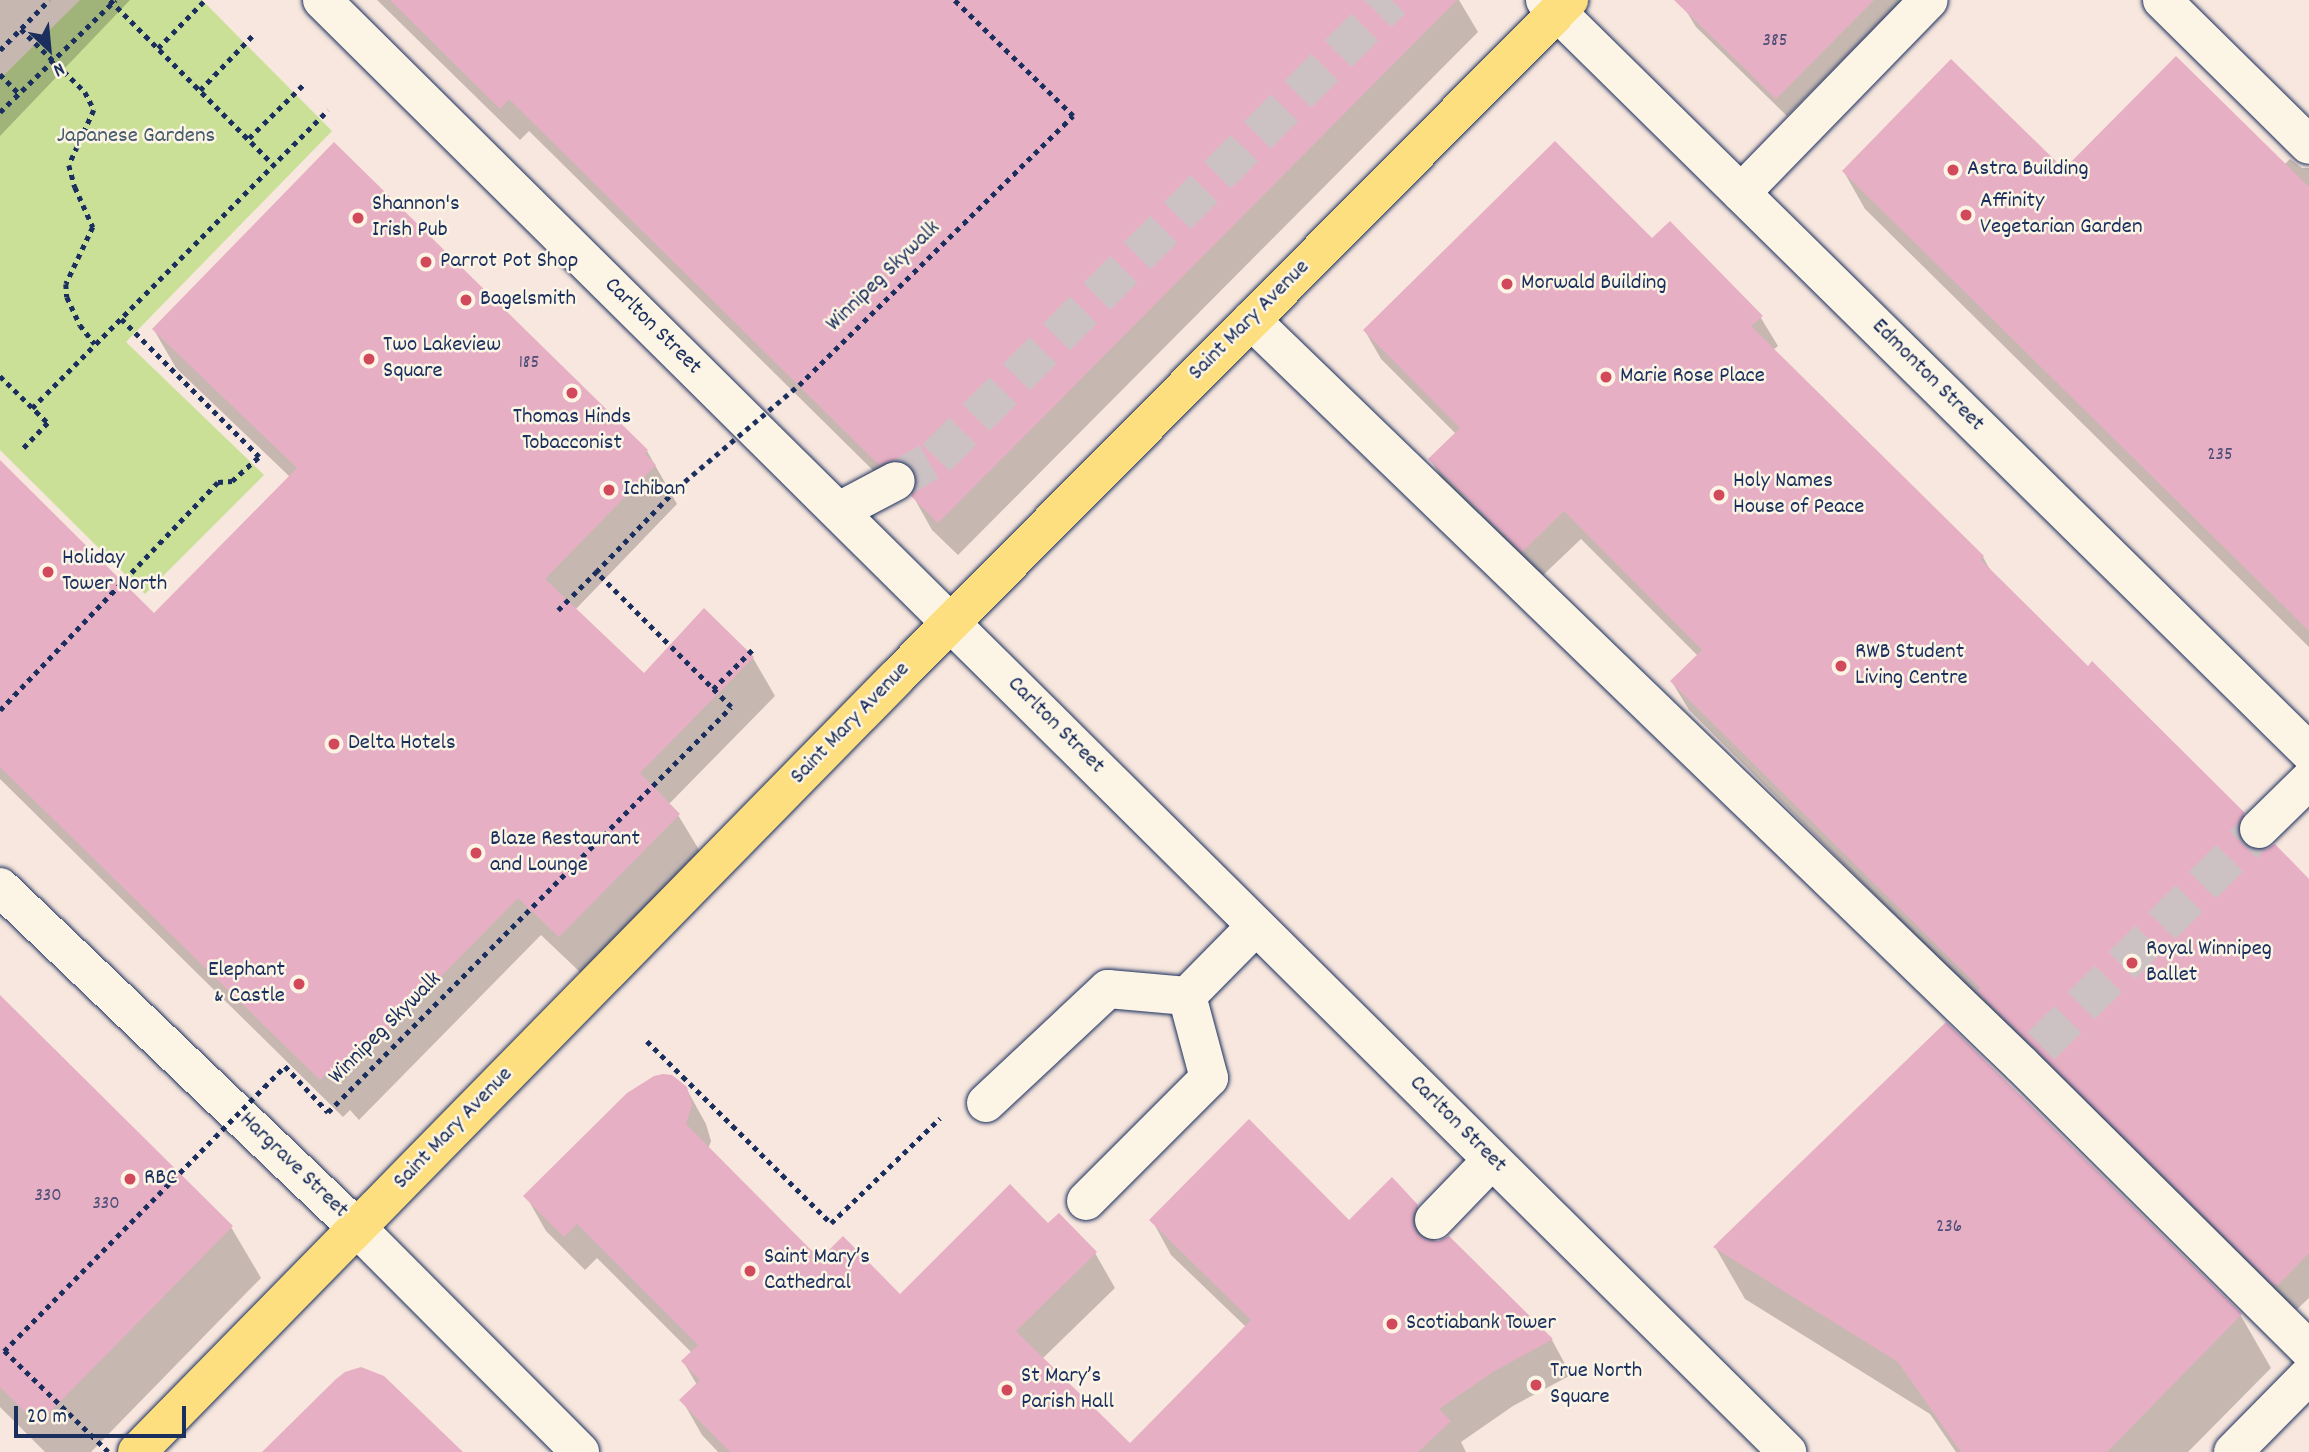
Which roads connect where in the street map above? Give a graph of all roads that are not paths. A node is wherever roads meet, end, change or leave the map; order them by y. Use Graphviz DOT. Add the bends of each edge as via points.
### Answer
graph roads {
  1 [pos="322,0"];
  2 [pos="1929,0"];
  3 [pos="2162,0"];
  4 [pos="1557,4"];
  5 [pos="2309,145"];
  6 [pos="1741,193"];
  7 [pos="1251,320"];
  8 [pos="896,481"];
  9 [pos="839,511"];
  10 [pos="952,622"];
  11 [pos="2309,752"];
  12 [pos="2309,780"];
  13 [pos="2259,829"];
  14 [pos="0,887"];
  15 [pos="1256,926"];
  16 [pos="1187,996"];
  17 [pos="986,1103"];
  18 [pos="1492,1160"];
  19 [pos="1086,1201"];
  20 [pos="1434,1220"];
  21 [pos="357,1228"];
  22 [pos="2309,1350"];
  23 [pos="2309,1375"];
  24 [pos="137,1452"];
  25 [pos="580,1452"];
  26 [pos="1787,1452"];
  27 [pos="2234,1452"];
  1 -- 9 [label="street, Carlton Street"];
  2 -- 6 [label="street"];
  3 -- 5 [label="street"];
  4 -- 6 [label="street, Edmonton Street"];
  4 -- 7 [label="main road, Saint Mary Avenue"];
  6 -- 11 [label="street, Edmonton Street"];
  7 -- 10 [label="main road, Saint Mary Avenue"];
  7 -- 22 [label="street" via="2032,1056"];
  8 -- 9 [label="street"];
  9 -- 10 [label="street, Carlton Street"];
  10 -- 15 [label="street, Carlton Street"];
  10 -- 21 [label="main road, Saint Mary Avenue"];
  12 -- 13 [label="street"];
  14 -- 21 [label="street, Hargrave Street"];
  15 -- 16 [label="street"];
  15 -- 18 [label="street, Carlton Street"];
  16 -- 17 [label="street" via="1108,989"];
  16 -- 19 [label="street" via="1209,1078"];
  18 -- 20 [label="street"];
  18 -- 26 [label="street, Carlton Street"];
  21 -- 24 [label="main road, Saint Mary Avenue"];
  21 -- 25 [label="street, Hargrave Street"];
  23 -- 27 [label="street"];
}
